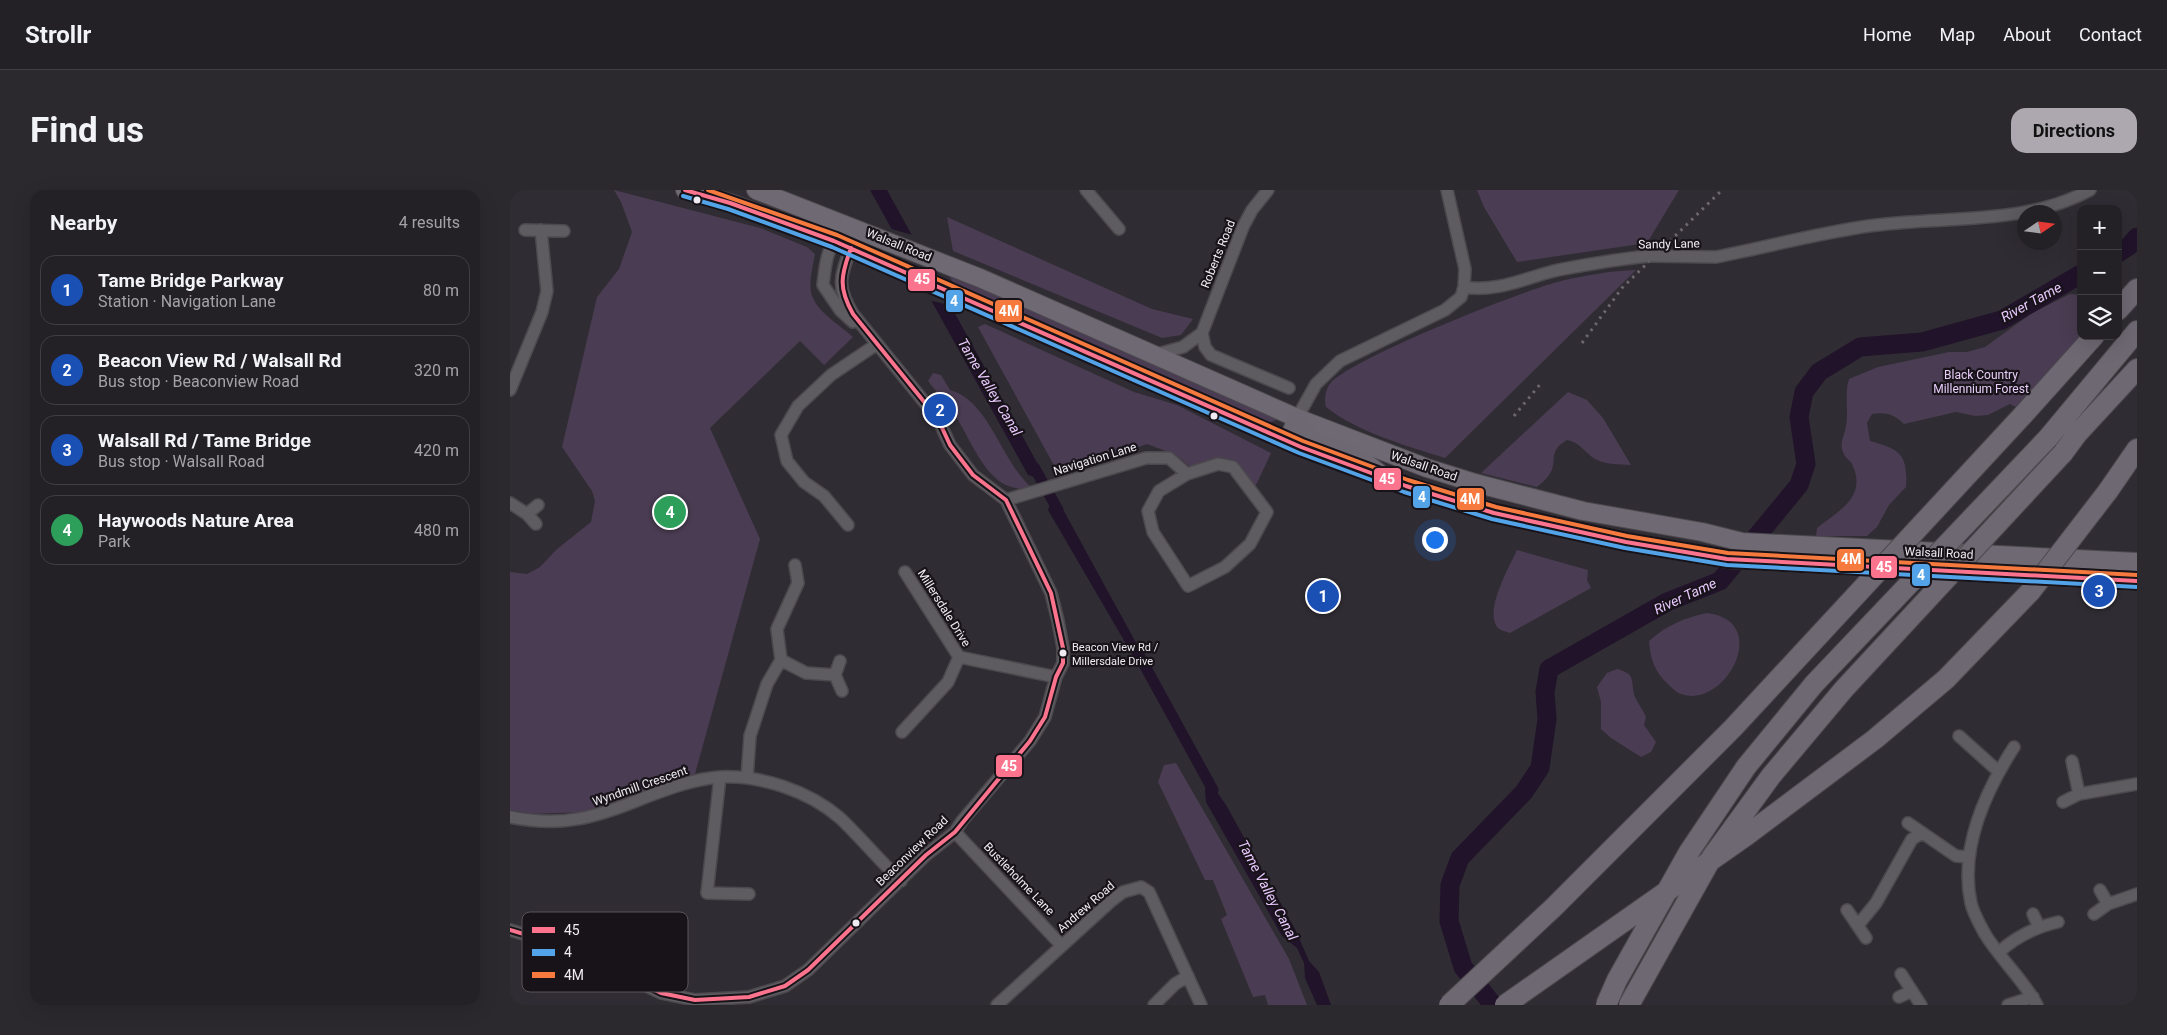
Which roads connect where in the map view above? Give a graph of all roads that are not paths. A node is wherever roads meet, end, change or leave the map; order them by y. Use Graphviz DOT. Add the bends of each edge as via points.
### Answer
graph roads {
  1 [pos="685,190"];
  2 [pos="755,190"];
  3 [pos="1086,190"];
  4 [pos="1447,190"];
  5 [pos="2090,190"];
  6 [pos="1261,192"];
  7 [pos="1119,229"];
  8 [pos="526,230"];
  9 [pos="541,230"];
  10 [pos="564,231"];
  11 [pos="845,238"];
  12 [pos="1464,287"];
  13 [pos="2137,331"];
  14 [pos="1202,333"];
  15 [pos="2090,340"];
  16 [pos="877,344"];
  17 [pos="1154,355"];
  18 [pos="2137,369"];
  19 [pos="1278,382"];
  20 [pos="1289,388"];
  21 [pos="510,390"];
  22 [pos="1274,393"];
  23 [pos="1297,418"];
  24 [pos="1288,441"];
  25 [pos="2137,449"];
  26 [pos="1187,474"];
  27 [pos="1385,478"];
  28 [pos="1006,500"];
  29 [pos="510,503"];
  30 [pos="538,505"];
  31 [pos="527,514"];
  32 [pos="536,524"];
  33 [pos="848,525"];
  34 [pos="2137,562"];
  35 [pos="795,566"];
  36 [pos="905,572"];
  37 [pos="2137,581"];
  38 [pos="959,657"];
  39 [pos="781,660"];
  40 [pos="840,662"];
  41 [pos="835,675"];
  42 [pos="1056,677"];
  43 [pos="842,691"];
  44 [pos="902,732"];
  45 [pos="1959,736"];
  46 [pos="2014,747"];
  47 [pos="2072,761"];
  48 [pos="1998,771"];
  49 [pos="720,777"];
  50 [pos="747,778"];
  51 [pos="2137,784"];
  52 [pos="2079,794"];
  53 [pos="2063,802"];
  54 [pos="510,817"];
  55 [pos="1908,823"];
  56 [pos="955,832"];
  57 [pos="1922,834"];
  58 [pos="1969,857"];
  59 [pos="901,881"];
  60 [pos="2100,890"];
  61 [pos="750,894"];
  62 [pos="2137,894"];
  63 [pos="2108,904"];
  64 [pos="1847,910"];
  65 [pos="2033,914"];
  66 [pos="2094,914"];
  67 [pos="2058,922"];
  68 [pos="1858,925"];
  69 [pos="2038,927"];
  70 [pos="510,930"];
  71 [pos="522,934"];
  72 [pos="1866,938"];
  73 [pos="1062,946"];
  74 [pos="1999,952"];
  75 [pos="1901,974"];
  76 [pos="1188,976"];
  77 [pos="1912,990"];
  78 [pos="659,992"];
  79 [pos="1900,997"];
  80 [pos="2035,1001"];
  81 [pos="997,1005"];
  82 [pos="1154,1005"];
  83 [pos="1201,1005"];
  84 [pos="1449,1005"];
  85 [pos="1505,1005"];
  86 [pos="1606,1005"];
  87 [pos="1629,1005"];
  88 [pos="1921,1005"];
  89 [pos="2008,1005"];
  1 -- 11 [label="main road, Walsall Road"];
  2 -- 11 [label="main road, Walsall Road"];
  3 -- 7 [label="street"];
  4 -- 12 [label="street" via="1461,251"];
  5 -- 12 [label="street, Sandy Lane, bridge" via="2063,202 2001,216 1876,225 1716,257 1650,256 1607,261 1557,270 1491,289"];
  6 -- 14 [label="street, Roberts Road" via="1243,227"];
  8 -- 9 [label="street"];
  9 -- 10 [label="street"];
  9 -- 21 [label="street" via="547,291 542,312"];
  11 -- 16 [label="street" via="840,277 843,298"];
  11 -- 16 [label="street" via="828,259 823,285 840,310"];
  11 -- 17 [label="main road, Walsall Road" via="892,242"];
  11 -- 24 [label="main road, Walsall Road" via="904,270"];
  12 -- 23 [label="street" via="1461,297 1445,310 1340,361 1316,384"];
  13 -- 86 [label="highway, bridge" via="2048,438 1814,684 1746,767 1688,852"];
  14 -- 17 [label="street" via="1184,347"];
  14 -- 19 [label="street" via="1205,347 1211,355"];
  15 -- 84 [label="highway, bridge" via="1734,728 1554,907"];
  16 -- 28 [label="street, Beaconview Road" via="938,420 950,445 973,474"];
  16 -- 33 [label="street" via="831,374 798,406 781,435 787,461 804,482 824,496"];
  17 -- 23 [label="main road, Walsall Road"];
  18 -- 87 [label="highway, bridge" via="1844,689 1770,776 1712,857"];
  19 -- 20 [label="street"];
  19 -- 22 [label="street"];
  23 -- 24 [label="highway"];
  23 -- 27 [label="highway" via="1305,435 1357,457"];
  23 -- 34 [label="main road, Walsall Road" via="1427,468 1510,493 1742,542"];
  24 -- 27 [label="main road, Walsall Road"];
  25 -- 85 [label="highway, bridge" via="2031,591 1946,679 1875,739 1747,835"];
  26 -- 26 [label="street" via="1218,464 1233,467 1267,512 1250,544 1225,567 1188,586 1153,532 1148,511 1159,491"];
  26 -- 28 [label="street, Navigation Lane" via="1169,458 1146,458"];
  27 -- 37 [label="main road, Walsall Road" via="1494,513 1727,559"];
  28 -- 42 [label="street, Beaconview Road" via="1051,593 1063,648 1062,663"];
  29 -- 31 [label="street"];
  30 -- 31 [label="street"];
  31 -- 32 [label="street"];
  35 -- 39 [label="street" via="798,583 777,629"];
  36 -- 38 [label="street, Millersdale Drive"];
  38 -- 42 [label="street, Millersdale Drive"];
  38 -- 44 [label="street, Millersdale Drive" via="948,682"];
  39 -- 41 [label="street" via="806,673"];
  39 -- 50 [label="street" via="767,684 750,736"];
  40 -- 41 [label="street"];
  41 -- 43 [label="street"];
  42 -- 56 [label="street, Beaconview Road" via="1045,717 1035,733"];
  45 -- 48 [label="street"];
  46 -- 48 [label="street"];
  47 -- 52 [label="street"];
  48 -- 58 [label="street" via="1974,830"];
  49 -- 50 [label="street, Wyndmill Crescent"];
  49 -- 54 [label="street, Wyndmill Crescent" via="669,788 594,817 558,823"];
  49 -- 61 [label="street" via="707,893"];
  50 -- 59 [label="street, Wyndmill Crescent" via="792,790 839,818"];
  51 -- 52 [label="street"];
  52 -- 53 [label="street"];
  55 -- 57 [label="street"];
  56 -- 59 [label="street, Beaconview Road"];
  56 -- 73 [label="street, Bustleholme Lane"];
  57 -- 58 [label="street" via="1956,856"];
  57 -- 68 [label="street" via="1912,839 1876,903"];
  58 -- 74 [label="street" via="1971,904 1986,935"];
  59 -- 78 [label="street, Beaconview Road" via="808,970 785,986 749,997 695,1000"];
  60 -- 63 [label="street"];
  62 -- 63 [label="street"];
  63 -- 66 [label="street"];
  64 -- 68 [label="street"];
  65 -- 69 [label="street"];
  67 -- 69 [label="street"];
  68 -- 72 [label="street"];
  69 -- 74 [label="street" via="2011,941"];
  70 -- 71 [label="street, Beaconview Road"];
  73 -- 76 [label="street, Andrew Road" via="1123,892 1141,887 1149,892"];
  73 -- 81 [label="street, Andrew Road"];
  74 -- 80 [label="street"];
  75 -- 77 [label="street"];
  76 -- 82 [label="street"];
  76 -- 83 [label="street, Andrew Road"];
  77 -- 79 [label="street"];
  77 -- 88 [label="street"];
  80 -- 89 [label="street"];
}
